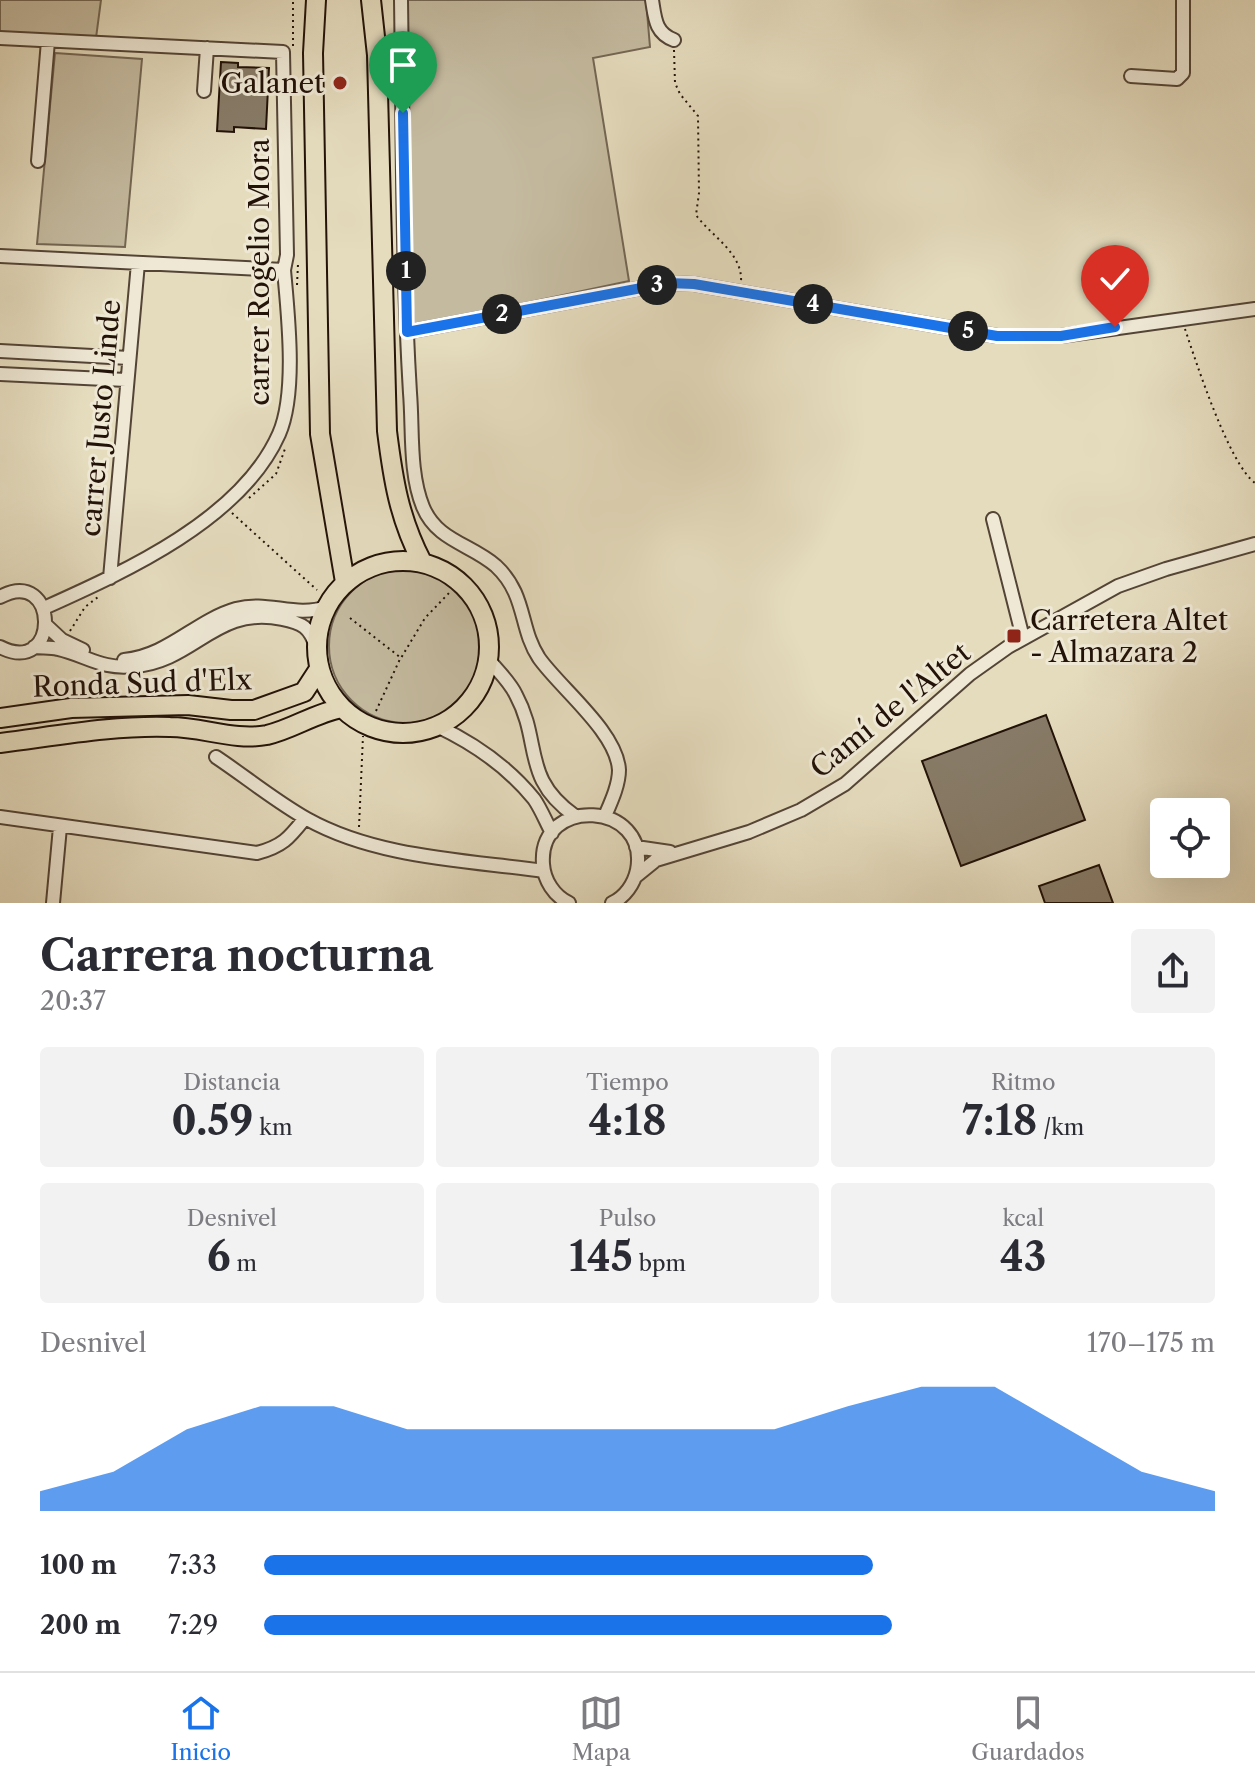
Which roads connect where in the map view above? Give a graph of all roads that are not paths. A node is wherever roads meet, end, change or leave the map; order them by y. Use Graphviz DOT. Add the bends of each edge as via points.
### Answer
graph roads {
  1 [pos="316,0"];
  2 [pos="371,0"];
  3 [pos="401,0"];
  4 [pos="652,0"];
  5 [pos="1183,0"];
  6 [pos="0,38"];
  7 [pos="674,40"];
  8 [pos="48,41"];
  9 [pos="207,48"];
  10 [pos="1131,76"];
  11 [pos="204,91"];
  12 [pos="38,161"];
  13 [pos="0,256"];
  14 [pos="138,263"];
  15 [pos="284,270"];
  16 [pos="1255,309"];
  17 [pos="407,332"];
  18 [pos="0,351"];
  19 [pos="105,357"];
  20 [pos="129,358"];
  21 [pos="0,374"];
  22 [pos="102,379"];
  23 [pos="126,380"];
  24 [pos="993,519"];
  25 [pos="1255,544"];
  26 [pos="422,562"];
  27 [pos="345,582"];
  28 [pos="109,584"];
  29 [pos="0,597"];
  30 [pos="327,607"];
  31 [pos="44,608"];
  32 [pos="47,626"];
  33 [pos="1023,638"];
  34 [pos="0,647"];
  35 [pos="34,647"];
  36 [pos="316,647"];
  37 [pos="489,660"];
  38 [pos="319,669"];
  39 [pos="342,708"];
  40 [pos="0,718"];
  41 [pos="437,726"];
  42 [pos="0,743"];
  43 [pos="216,757"];
  44 [pos="575,816"];
  45 [pos="605,816"];
  46 [pos="0,817"];
  47 [pos="305,818"];
  48 [pos="60,827"];
  49 [pos="552,833"];
  50 [pos="636,847"];
  51 [pos="685,851"];
  52 [pos="544,871"];
  53 [pos="635,877"];
  54 [pos="615,902"];
  55 [pos="53,903"];
  56 [pos="569,903"];
  1 -- 27 [label="highway" via="320,434"];
  2 -- 26 [label="highway" via="387,431 403,520"];
  3 -- 17 [label="street"];
  4 -- 7 [label="street" via="655,24 664,37"];
  5 -- 10 [label="street" via="1183,73 1177,79"];
  6 -- 8 [label="street"];
  8 -- 9 [label="street"];
  8 -- 12 [label="street"];
  9 -- 11 [label="street"];
  9 -- 15 [label="street, carrer Rogelio Mora" via="283,52"];
  13 -- 14 [label="street"];
  14 -- 15 [label="street"];
  14 -- 20 [label="street, carrer Justo Linde"];
  15 -- 28 [label="street, carrer Rogelio Mora" via="288,394 279,433 252,477 215,511"];
  16 -- 17 [label="street" via="1061,336 1012,337 668,283"];
  17 -- 45 [label="street" via="416,485 423,508 442,533 495,566 515,588 538,656 613,748 619,770"];
  18 -- 19 [label="street"];
  19 -- 20 [label="street"];
  19 -- 22 [label="street" via="108,367"];
  20 -- 23 [label="street, carrer Justo Linde"];
  21 -- 22 [label="street"];
  22 -- 23 [label="street"];
  23 -- 28 [label="street, carrer Justo Linde"];
  24 -- 33 [label="street"];
  25 -- 33 [label="street, Camí de l'Altet" via="1118,586"];
  26 -- 27 [label="highway" via="394,560 368,567"];
  26 -- 37 [label="highway" via="452,575 475,598 488,627"];
  27 -- 30 [label="highway"];
  28 -- 31 [label="street, carrer Rogelio Mora"];
  29 -- 31 [label="street" via="23,593"];
  30 -- 32 [label="street" via="311,613 262,606 235,609 135,659 104,658 62,640"];
  30 -- 36 [label="highway"];
  31 -- 32 [label="street"];
  32 -- 35 [label="street"];
  33 -- 51 [label="street, Camí de l'Altet" via="970,674 845,784 749,832"];
  34 -- 35 [label="street" via="15,652"];
  35 -- 36 [label="street" via="114,667 151,664 171,658 233,620 267,616 305,626"];
  36 -- 38 [label="highway"];
  37 -- 41 [label="highway" via="480,688 462,711"];
  37 -- 44 [label="street" via="516,695 545,789"];
  38 -- 39 [label="highway"];
  38 -- 40 [label="highway, Ronda Sud d'Elx" via="304,692 254,710 188,705 71,708"];
  39 -- 41 [label="highway" via="386,732 412,733"];
  39 -- 42 [label="highway, Ronda Sud d'Elx" via="266,735 170,727"];
  41 -- 49 [label="street" via="497,762 535,801"];
  43 -- 47 [label="street"];
  44 -- 45 [label="street"];
  44 -- 49 [label="street"];
  45 -- 50 [label="street" via="619,823"];
  46 -- 48 [label="street"];
  47 -- 48 [label="street" via="287,840 257,853"];
  47 -- 52 [label="street" via="357,840"];
  48 -- 55 [label="street"];
  49 -- 52 [label="street"];
  50 -- 51 [label="street"];
  50 -- 53 [label="street"];
  51 -- 53 [label="street" via="656,860"];
  52 -- 56 [label="street" via="551,888"];
  53 -- 54 [label="street"];
}
